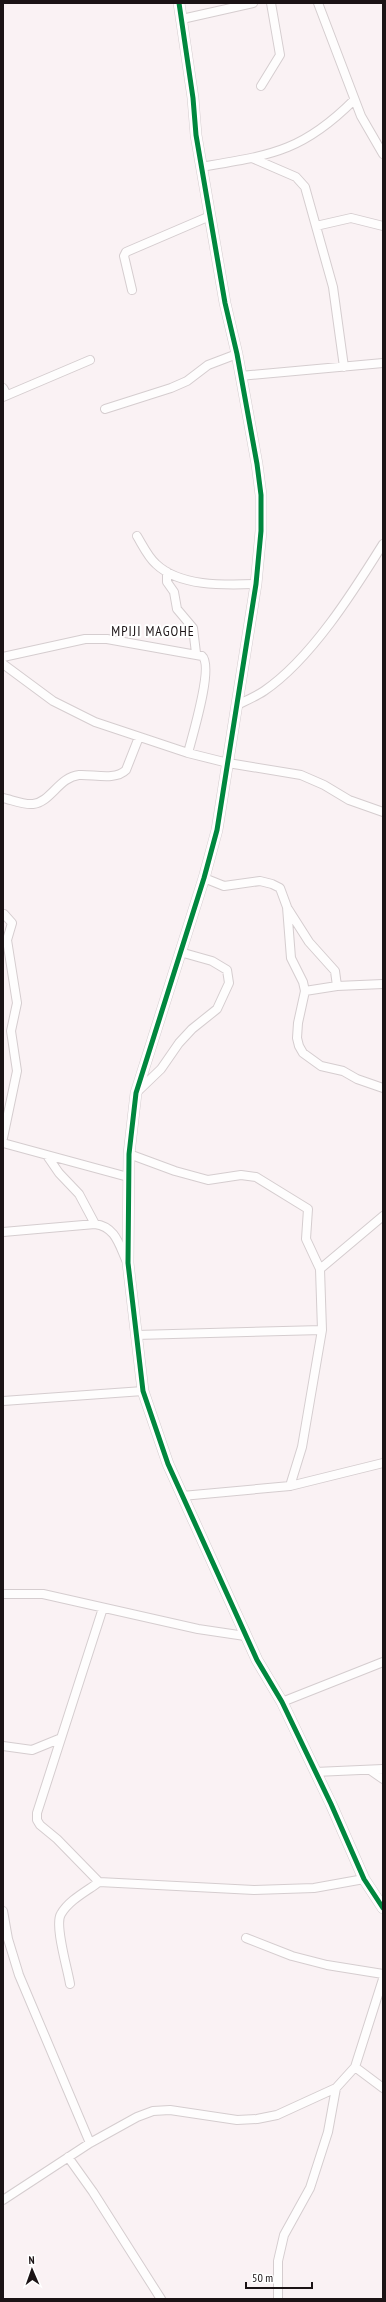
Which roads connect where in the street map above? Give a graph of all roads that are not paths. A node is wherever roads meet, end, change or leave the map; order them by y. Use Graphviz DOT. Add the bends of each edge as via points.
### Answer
graph roads {
  1 [pos="179,3"];
  2 [pos="254,3"];
  3 [pos="271,3"];
  4 [pos="318,3"];
  5 [pos="182,19"];
  6 [pos="261,86"];
  7 [pos="354,100"];
  8 [pos="383,154"];
  9 [pos="252,158"];
  10 [pos="201,167"];
  11 [pos="210,216"];
  12 [pos="316,226"];
  13 [pos="383,226"];
  14 [pos="132,290"];
  15 [pos="237,354"];
  16 [pos="90,360"];
  17 [pos="383,363"];
  18 [pos="344,367"];
  19 [pos="240,376"];
  20 [pos="4,393"];
  21 [pos="105,409"];
  22 [pos="137,536"];
  23 [pos="383,544"];
  24 [pos="167,572"];
  25 [pos="256,584"];
  26 [pos="196,654"];
  27 [pos="3,657"];
  28 [pos="3,664"];
  29 [pos="236,705"];
  30 [pos="139,737"];
  31 [pos="188,753"];
  32 [pos="228,763"];
  33 [pos="3,798"];
  34 [pos="383,812"];
  35 [pos="204,878"];
  36 [pos="287,907"];
  37 [pos="4,914"];
  38 [pos="180,952"];
  39 [pos="383,984"];
  40 [pos="337,986"];
  41 [pos="305,991"];
  42 [pos="383,1088"];
  43 [pos="136,1093"];
  44 [pos="3,1138"];
  45 [pos="3,1143"];
  46 [pos="129,1154"];
  47 [pos="48,1157"];
  48 [pos="128,1178"];
  49 [pos="383,1216"];
  50 [pos="94,1224"];
  51 [pos="3,1232"];
  52 [pos="128,1263"];
  53 [pos="320,1269"];
  54 [pos="322,1330"];
  55 [pos="136,1335"];
  56 [pos="143,1391"];
  57 [pos="3,1401"];
  58 [pos="383,1463"];
  59 [pos="290,1486"];
  60 [pos="182,1496"];
  61 [pos="3,1594"];
  62 [pos="103,1608"];
  63 [pos="246,1636"];
  64 [pos="383,1662"];
  65 [pos="282,1702"];
  66 [pos="59,1739"];
  67 [pos="3,1746"];
  68 [pos="383,1769"];
  69 [pos="370,1770"];
  70 [pos="315,1772"];
  71 [pos="383,1779"];
  72 [pos="364,1879"];
  73 [pos="99,1882"];
  74 [pos="383,1908"];
  75 [pos="3,1911"];
  76 [pos="246,1938"];
  77 [pos="383,1974"];
  78 [pos="383,1979"];
  79 [pos="70,1984"];
  80 [pos="355,2067"];
  81 [pos="336,2088"];
  82 [pos="383,2088"];
  83 [pos="90,2143"];
  84 [pos="68,2156"];
  85 [pos="3,2200"];
  86 [pos="161,2299"];
  87 [pos="278,2299"];
  1 -- 5 [label="street"];
  2 -- 5 [label="street"];
  3 -- 6 [label="street" via="280,55"];
  4 -- 7 [label="street"];
  5 -- 10 [label="street"];
  7 -- 8 [label="street"];
  7 -- 9 [label="street" via="328,125 302,142 275,153"];
  9 -- 10 [label="street"];
  9 -- 12 [label="street" via="301,181"];
  10 -- 11 [label="street"];
  11 -- 14 [label="street" via="126,252 124,256"];
  11 -- 15 [label="street"];
  12 -- 13 [label="street" via="351,218"];
  12 -- 18 [label="street" via="333,287"];
  15 -- 19 [label="street"];
  15 -- 21 [label="street" via="208,365 187,381 171,388"];
  16 -- 20 [label="street"];
  17 -- 18 [label="street"];
  18 -- 19 [label="street"];
  19 -- 25 [label="street" via="261,495 261,531"];
  22 -- 24 [label="street" via="149,558"];
  23 -- 29 [label="street" via="312,645 288,671 264,691"];
  24 -- 25 [label="street" via="200,583"];
  24 -- 26 [label="street" via="167,582 174,592 177,609 193,628"];
  25 -- 29 [label="street"];
  26 -- 27 [label="street" via="127,641 85,639"];
  26 -- 31 [label="street" via="205,658 205,676"];
  28 -- 30 [label="street" via="53,701 95,722"];
  29 -- 32 [label="street"];
  30 -- 31 [label="street"];
  30 -- 33 [label="street" via="122,774 78,775 59,785 35,804"];
  31 -- 32 [label="street"];
  32 -- 34 [label="street" via="301,775 349,800"];
  32 -- 35 [label="street" via="217,830"];
  35 -- 36 [label="street" via="224,886 260,881 272,884 280,888"];
  35 -- 38 [label="street"];
  36 -- 40 [label="street" via="309,942 335,971"];
  36 -- 41 [label="street" via="291,958"];
  37 -- 44 [label="street" via="12,923 8,940 17,1003 11,1032 18,1071"];
  38 -- 43 [label="street"];
  38 -- 43 [label="street" via="212,961 227,970 229,983 217,1010 178,1043 161,1069"];
  39 -- 40 [label="street"];
  40 -- 41 [label="street"];
  41 -- 42 [label="street" via="297,1038 303,1053 321,1066 343,1071"];
  43 -- 46 [label="street"];
  45 -- 47 [label="street"];
  46 -- 48 [label="street"];
  46 -- 53 [label="street" via="208,1180 241,1174 256,1177 308,1209 306,1239"];
  47 -- 48 [label="street"];
  47 -- 50 [label="street" via="79,1194"];
  48 -- 52 [label="street"];
  49 -- 53 [label="street"];
  50 -- 51 [label="street"];
  50 -- 52 [label="street" via="111,1230"];
  52 -- 55 [label="street"];
  53 -- 54 [label="street"];
  54 -- 55 [label="street"];
  54 -- 59 [label="street" via="302,1447"];
  55 -- 56 [label="street"];
  56 -- 57 [label="street"];
  56 -- 60 [label="street"];
  58 -- 59 [label="street"];
  59 -- 60 [label="street"];
  60 -- 63 [label="street"];
  61 -- 62 [label="street" via="44,1594"];
  62 -- 63 [label="street" via="198,1629"];
  62 -- 66 [label="street"];
  63 -- 65 [label="street"];
  64 -- 65 [label="street"];
  65 -- 70 [label="street"];
  66 -- 67 [label="street" via="32,1750"];
  66 -- 73 [label="street" via="37,1820"];
  68 -- 69 [label="street"];
  69 -- 70 [label="street"];
  69 -- 71 [label="street"];
  70 -- 72 [label="street"];
  72 -- 73 [label="street" via="314,1888 254,1890"];
  72 -- 74 [label="street"];
  73 -- 79 [label="street" via="66,1907 60,1916 59,1926"];
  75 -- 83 [label="street" via="8,1939 20,1975"];
  76 -- 77 [label="street" via="292,1956"];
  78 -- 80 [label="street"];
  80 -- 81 [label="street"];
  80 -- 82 [label="street"];
  81 -- 83 [label="street" via="277,2115 257,2119 237,2120 170,2110 153,2111"];
  81 -- 87 [label="street" via="328,2132 310,2188 284,2236 278,2261"];
  83 -- 84 [label="street"];
  84 -- 85 [label="street"];
  84 -- 86 [label="street"];
}
